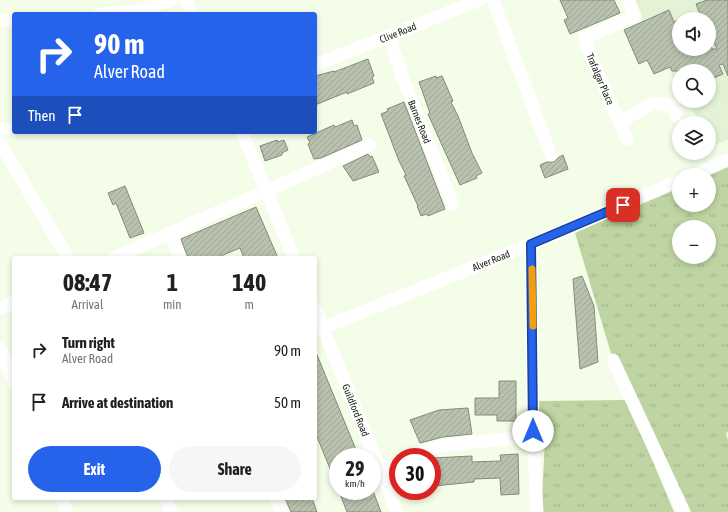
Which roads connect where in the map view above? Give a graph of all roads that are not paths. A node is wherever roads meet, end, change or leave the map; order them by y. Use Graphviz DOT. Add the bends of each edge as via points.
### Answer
graph roads {
  1 [pos="171,0"];
  2 [pos="186,0"];
  3 [pos="480,0"];
  4 [pos="493,0"];
  5 [pos="628,0"];
  6 [pos="124,12"];
  7 [pos="191,12"];
  8 [pos="12,20"];
  9 [pos="0,21"];
  10 [pos="389,36"];
  11 [pos="317,63"];
  12 [pos="676,116"];
  13 [pos="619,122"];
  14 [pos="12,128"];
  15 [pos="0,129"];
  16 [pos="243,134"];
  17 [pos="627,140"];
  18 [pos="0,143"];
  19 [pos="370,145"];
  20 [pos="551,155"];
  21 [pos="728,160"];
  22 [pos="709,168"];
  23 [pos="672,184"];
  24 [pos="266,192"];
  25 [pos="453,205"];
  26 [pos="170,233"];
  27 [pos="531,244"];
  28 [pos="67,256"];
  29 [pos="118,256"];
  30 [pos="179,256"];
  31 [pos="293,256"];
  32 [pos="12,303"];
  33 [pos="0,308"];
  34 [pos="317,313"];
  35 [pos="323,328"];
  36 [pos="0,348"];
  37 [pos="613,360"];
  38 [pos="12,377"];
  39 [pos="533,436"];
  40 [pos="371,448"];
  41 [pos="433,448"];
  42 [pos="381,472"];
  43 [pos="62,500"];
  44 [pos="167,500"];
  45 [pos="277,500"];
  46 [pos="67,512"];
  47 [pos="171,512"];
  48 [pos="281,512"];
  49 [pos="397,512"];
  50 [pos="537,512"];
  51 [pos="684,512"];
  1 -- 6 [label="street" via="137,11"];
  2 -- 7 [label="street"];
  3 -- 10 [label="street, Clive Road"];
  4 -- 20 [label="street"];
  5 -- 13 [label="street, Trafalgar Place" via="635,16 585,38"];
  8 -- 9 [label="street"];
  10 -- 11 [label="street, Clive Road"];
  10 -- 25 [label="street, Barnes Road" via="403,79"];
  12 -- 13 [label="street" via="672,105 654,103"];
  13 -- 17 [label="street"];
  14 -- 15 [label="street"];
  16 -- 24 [label="street"];
  18 -- 28 [label="street"];
  19 -- 24 [label="street"];
  21 -- 22 [label="street"];
  23 -- 27 [label="street, Alver Road"];
  24 -- 26 [label="street"];
  24 -- 31 [label="street"];
  26 -- 29 [label="street"];
  26 -- 30 [label="street"];
  27 -- 35 [label="street, Alver Road"];
  27 -- 39 [label="street"];
  32 -- 33 [label="street"];
  34 -- 35 [label="street, Guildford Road"];
  35 -- 40 [label="street, Guildford Road"];
  36 -- 38 [label="street"];
  37 -- 51 [label="street"];
  39 -- 41 [label="street"];
  39 -- 50 [label="street"];
  42 -- 49 [label="street, Guildford Road"];
  43 -- 46 [label="street"];
  44 -- 47 [label="street"];
  45 -- 48 [label="street"];
}
